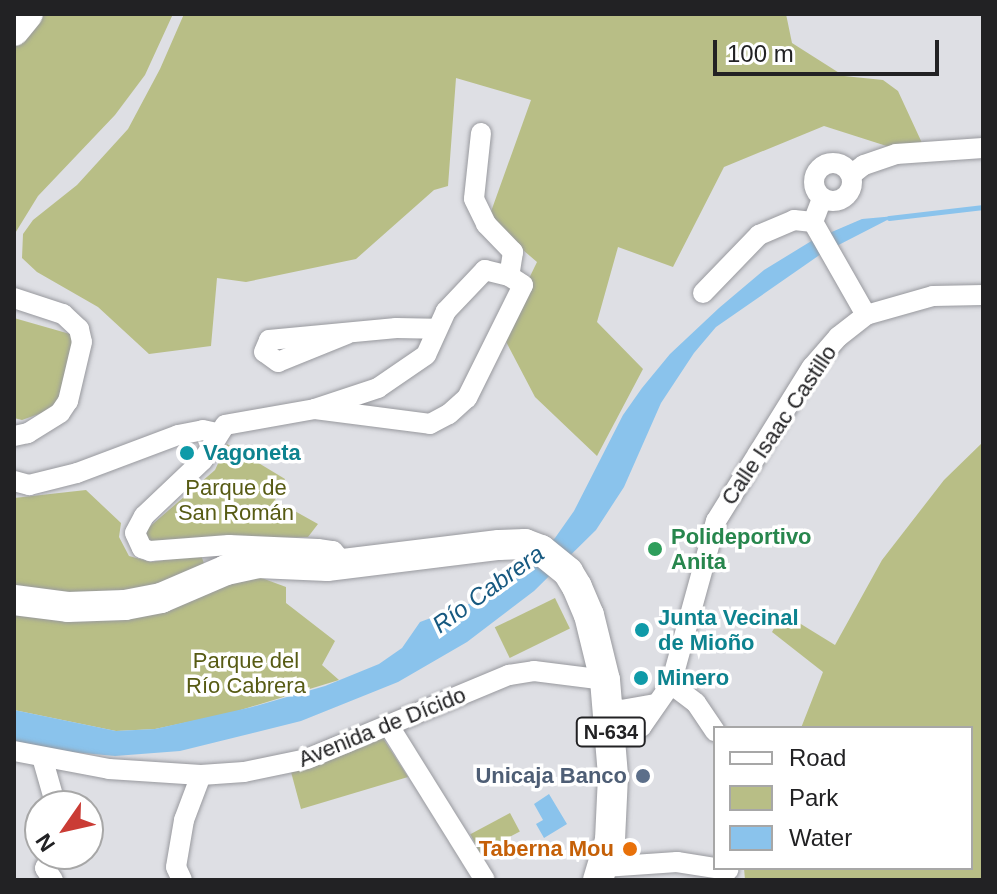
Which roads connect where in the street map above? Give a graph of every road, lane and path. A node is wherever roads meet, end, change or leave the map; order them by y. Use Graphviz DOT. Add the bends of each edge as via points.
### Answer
graph roads {
  1 [pos="28,14"];
  2 [pos="14,31"];
  3 [pos="481,133"];
  4 [pos="983,148"];
  5 [pos="851,175"];
  6 [pos="816,214"];
  7 [pos="509,276"];
  8 [pos="703,293"];
  9 [pos="983,295"];
  10 [pos="14,298"];
  11 [pos="866,315"];
  12 [pos="435,329"];
  13 [pos="347,334"];
  14 [pos="315,409"];
  15 [pos="217,433"];
  16 [pos="14,436"];
  17 [pos="14,481"];
  18 [pos="344,564"];
  19 [pos="14,600"];
  20 [pos="671,684"];
  21 [pos="656,704"];
  22 [pos="608,707"];
  23 [pos="389,726"];
  24 [pos="641,727"];
  25 [pos="713,728"];
  26 [pos="14,751"];
  27 [pos="42,757"];
  28 [pos="201,775"];
  29 [pos="613,776"];
  30 [pos="51,790"];
  31 [pos="713,869"];
  32 [pos="601,873"];
  33 [pos="182,880"];
  34 [pos="485,880"];
  1 -- 2 [label="highway"];
  3 -- 7 [label="street" via="474,199 486,224 513,252"];
  4 -- 5 [label="street" via="896,154"];
  5 -- 6 [label="street" via="844,199"];
  5 -- 6 [label="street" via="838,164 821,167 814,184"];
  6 -- 8 [label="street" via="759,235"];
  6 -- 11 [label="street"];
  7 -- 12 [label="street" via="485,270"];
  7 -- 14 [label="street" via="523,285 467,398 449,414 430,424"];
  9 -- 11 [label="street, Calle Isaac Castillo" via="933,296"];
  10 -- 16 [label="street" via="63,314 79,329 82,342 68,401 60,413"];
  11 -- 20 [label="street, Calle Isaac Castillo" via="812,367 725,503"];
  12 -- 13 [label="street"];
  12 -- 14 [label="street" via="426,355 404,373 348,401"];
  14 -- 15 [label="street" via="234,422"];
  15 -- 17 [label="street" via="178,435 29,485"];
  15 -- 18 [label="street" via="203,460 138,525 136,540 142,548 318,549 333,551"];
  18 -- 19 [label="highway, N-634" via="244,565 161,598 125,605 68,607"];
  18 -- 22 [label="highway, N-634" via="525,544 556,559 589,615"];
  20 -- 21 [label="street, Calle Isaac Castillo"];
  20 -- 25 [label="street" via="696,703"];
  21 -- 22 [label="street"];
  21 -- 24 [label="street, Calle Isaac Castillo"];
  22 -- 23 [label="street, Avenida de Dícido" via="534,671 509,675"];
  22 -- 24 [label="street" via="630,733"];
  22 -- 29 [label="highway, N-634"];
  23 -- 28 [label="street, Avenida de Dícido" via="307,759"];
  23 -- 34 [label="street"];
  24 -- 29 [label="street, Calle Isaac Castillo"];
  26 -- 27 [label="street, Avenida de Dícido"];
  27 -- 28 [label="street, Avenida de Dícido" via="109,769"];
  27 -- 30 [label="street"];
  28 -- 33 [label="street" via="184,820 176,867"];
  29 -- 32 [label="highway, N-634" via="610,840"];
  31 -- 32 [label="street" via="677,862"];
}
